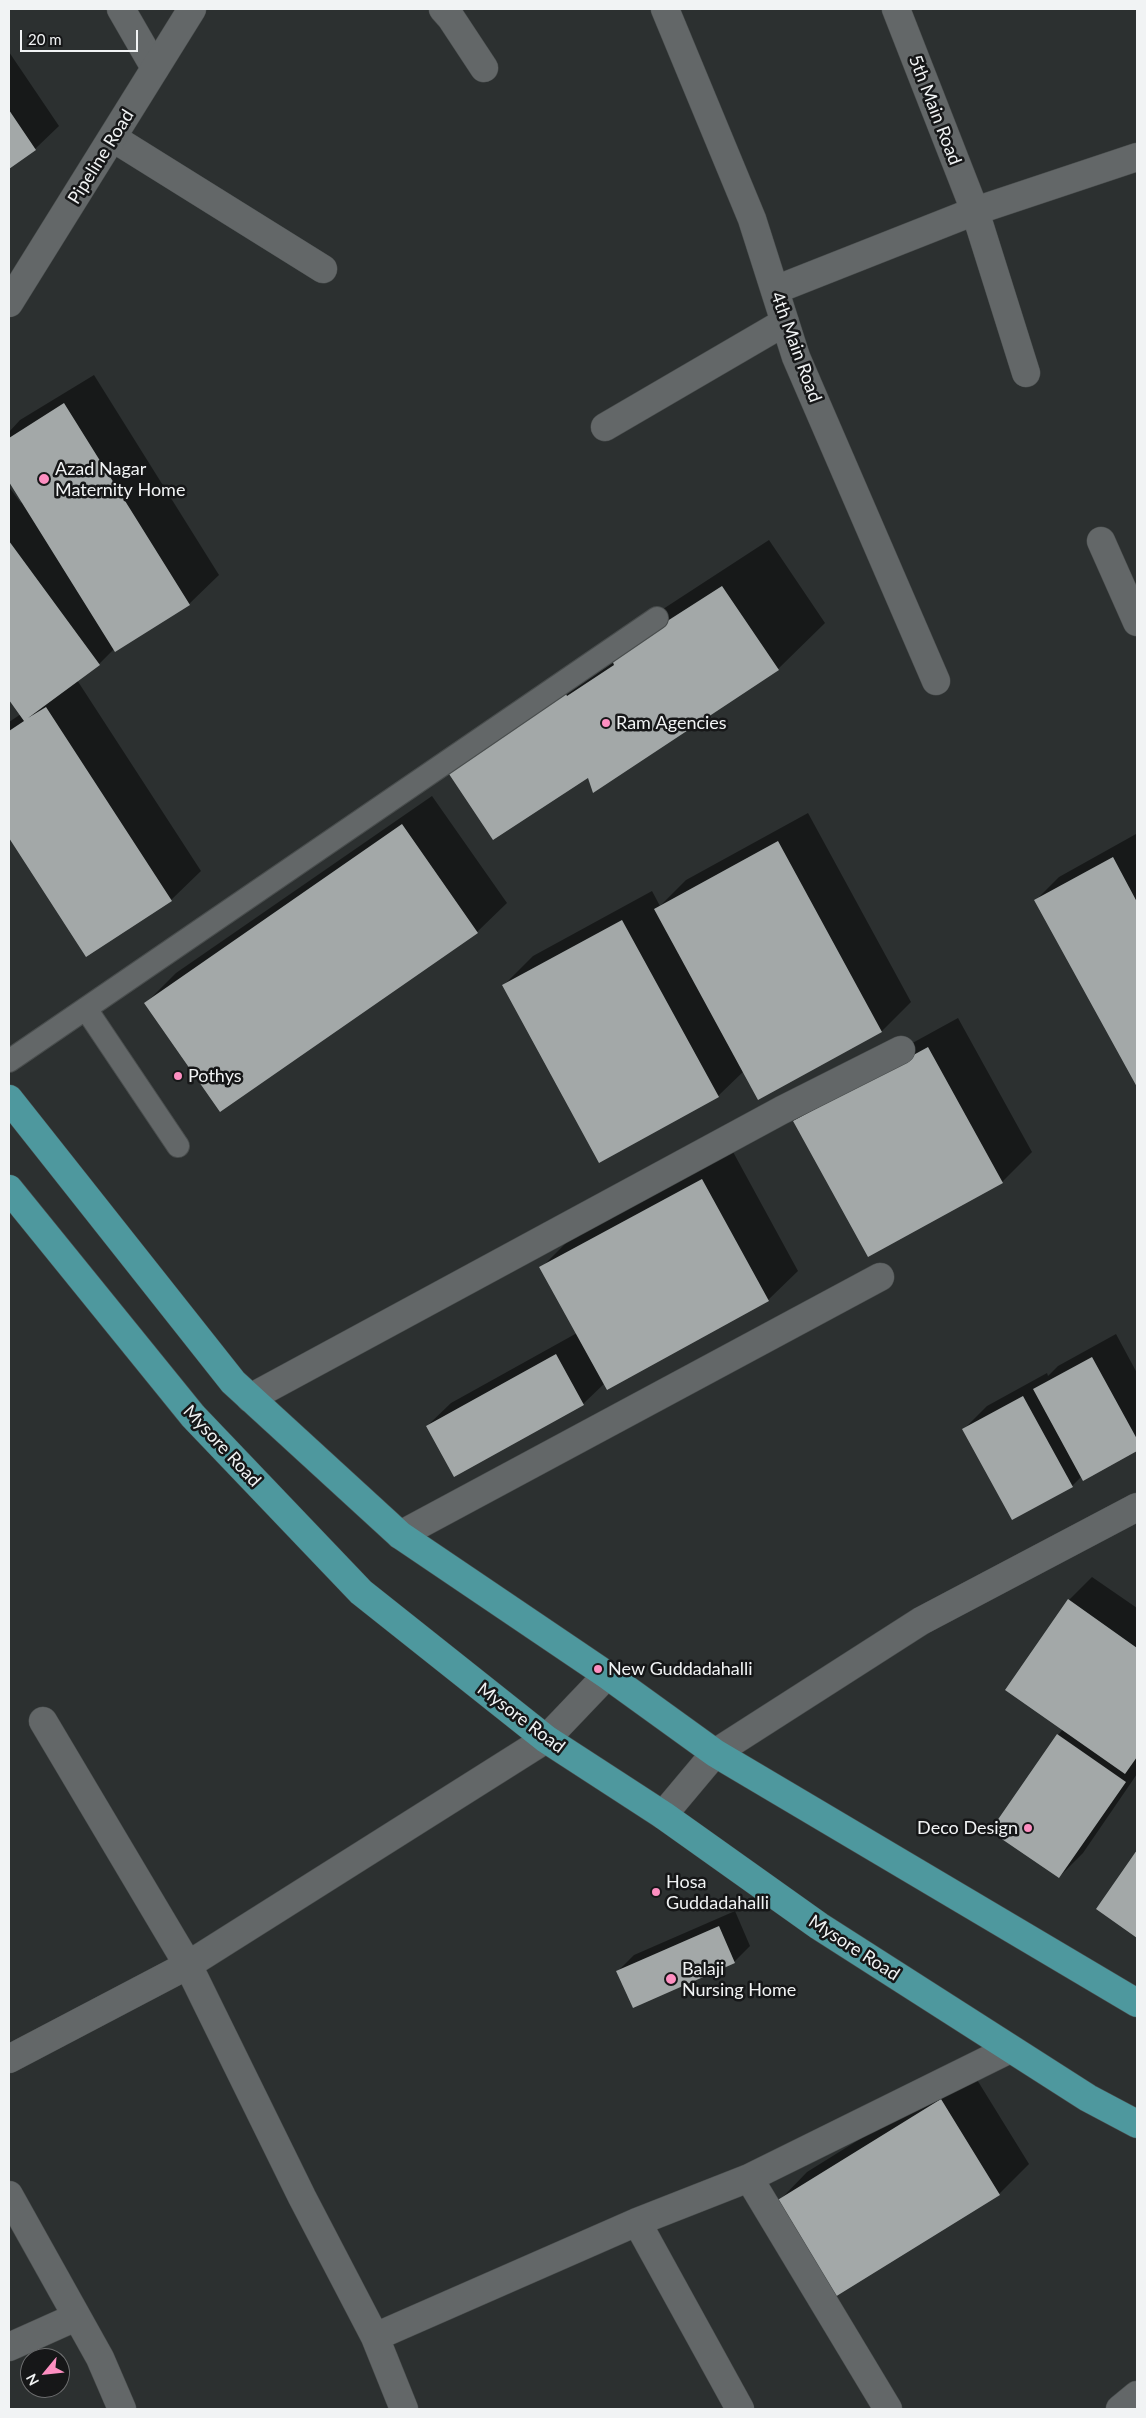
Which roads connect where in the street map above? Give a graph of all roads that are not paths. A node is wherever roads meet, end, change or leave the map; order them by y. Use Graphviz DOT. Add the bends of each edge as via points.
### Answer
graph roads {
  1 [pos="122,9"];
  2 [pos="192,9"];
  3 [pos="443,9"];
  4 [pos="665,9"];
  5 [pos="896,9"];
  6 [pos="155,68"];
  7 [pos="484,68"];
  8 [pos="113,138"];
  9 [pos="1137,157"];
  10 [pos="975,211"];
  11 [pos="323,269"];
  12 [pos="775,290"];
  13 [pos="9,303"];
  14 [pos="785,322"];
  15 [pos="1026,373"];
  16 [pos="605,427"];
  17 [pos="1101,541"];
  18 [pos="657,618"];
  19 [pos="1137,622"];
  20 [pos="936,681"];
  21 [pos="86,1009"];
  22 [pos="902,1050"];
  23 [pos="9,1061"];
  24 [pos="9,1099"];
  25 [pos="178,1146"];
  26 [pos="9,1189"];
  27 [pos="880,1277"];
  28 [pos="250,1398"];
  29 [pos="1137,1507"];
  30 [pos="400,1534"];
  31 [pos="607,1675"];
  32 [pos="43,1721"];
  33 [pos="546,1739"];
  34 [pos="715,1753"];
  35 [pos="664,1815"];
  36 [pos="188,1965"];
  37 [pos="1137,2004"];
  38 [pos="1010,2050"];
  39 [pos="9,2059"];
  40 [pos="1137,2124"];
  41 [pos="749,2178"];
  42 [pos="9,2195"];
  43 [pos="637,2222"];
  44 [pos="76,2317"];
  45 [pos="375,2337"];
  46 [pos="9,2347"];
  47 [pos="1137,2394"];
  48 [pos="122,2409"];
  49 [pos="404,2409"];
  50 [pos="740,2409"];
  51 [pos="888,2409"];
  52 [pos="1120,2409"];
  1 -- 6 [label="street"];
  2 -- 6 [label="street, Pipeline Road"];
  3 -- 7 [label="street"];
  4 -- 12 [label="street, 4th Main Road" via="752,219"];
  5 -- 10 [label="street, 5th Main Road"];
  6 -- 8 [label="street, Pipeline Road"];
  8 -- 11 [label="street"];
  8 -- 13 [label="street, Pipeline Road"];
  9 -- 10 [label="street"];
  10 -- 12 [label="street"];
  10 -- 15 [label="street, 5th Main Road"];
  12 -- 14 [label="street, 4th Main Road"];
  14 -- 16 [label="street"];
  14 -- 20 [label="street, 4th Main Road" via="796,357"];
  17 -- 19 [label="street"];
  18 -- 21 [label="lane"];
  21 -- 23 [label="lane"];
  21 -- 25 [label="lane"];
  22 -- 28 [label="street" via="773,1115"];
  24 -- 28 [label="highway" via="233,1382"];
  26 -- 33 [label="highway, Mysore Road" via="193,1416 361,1592"];
  27 -- 30 [label="street"];
  28 -- 30 [label="highway"];
  29 -- 34 [label="street" via="921,1621"];
  30 -- 31 [label="highway"];
  31 -- 33 [label="street"];
  31 -- 34 [label="highway"];
  32 -- 36 [label="street"];
  33 -- 35 [label="highway, Mysore Road"];
  33 -- 36 [label="street"];
  34 -- 35 [label="street"];
  34 -- 37 [label="highway"];
  35 -- 38 [label="highway, Mysore Road" via="819,1926"];
  36 -- 39 [label="street"];
  36 -- 45 [label="street"];
  38 -- 40 [label="highway, Mysore Road"];
  38 -- 41 [label="street"];
  41 -- 43 [label="street"];
  41 -- 51 [label="street"];
  42 -- 44 [label="street"];
  43 -- 45 [label="street"];
  43 -- 50 [label="street"];
  44 -- 46 [label="street"];
  44 -- 48 [label="street" via="100,2358"];
  45 -- 49 [label="street"];
  47 -- 52 [label="street"];
}
